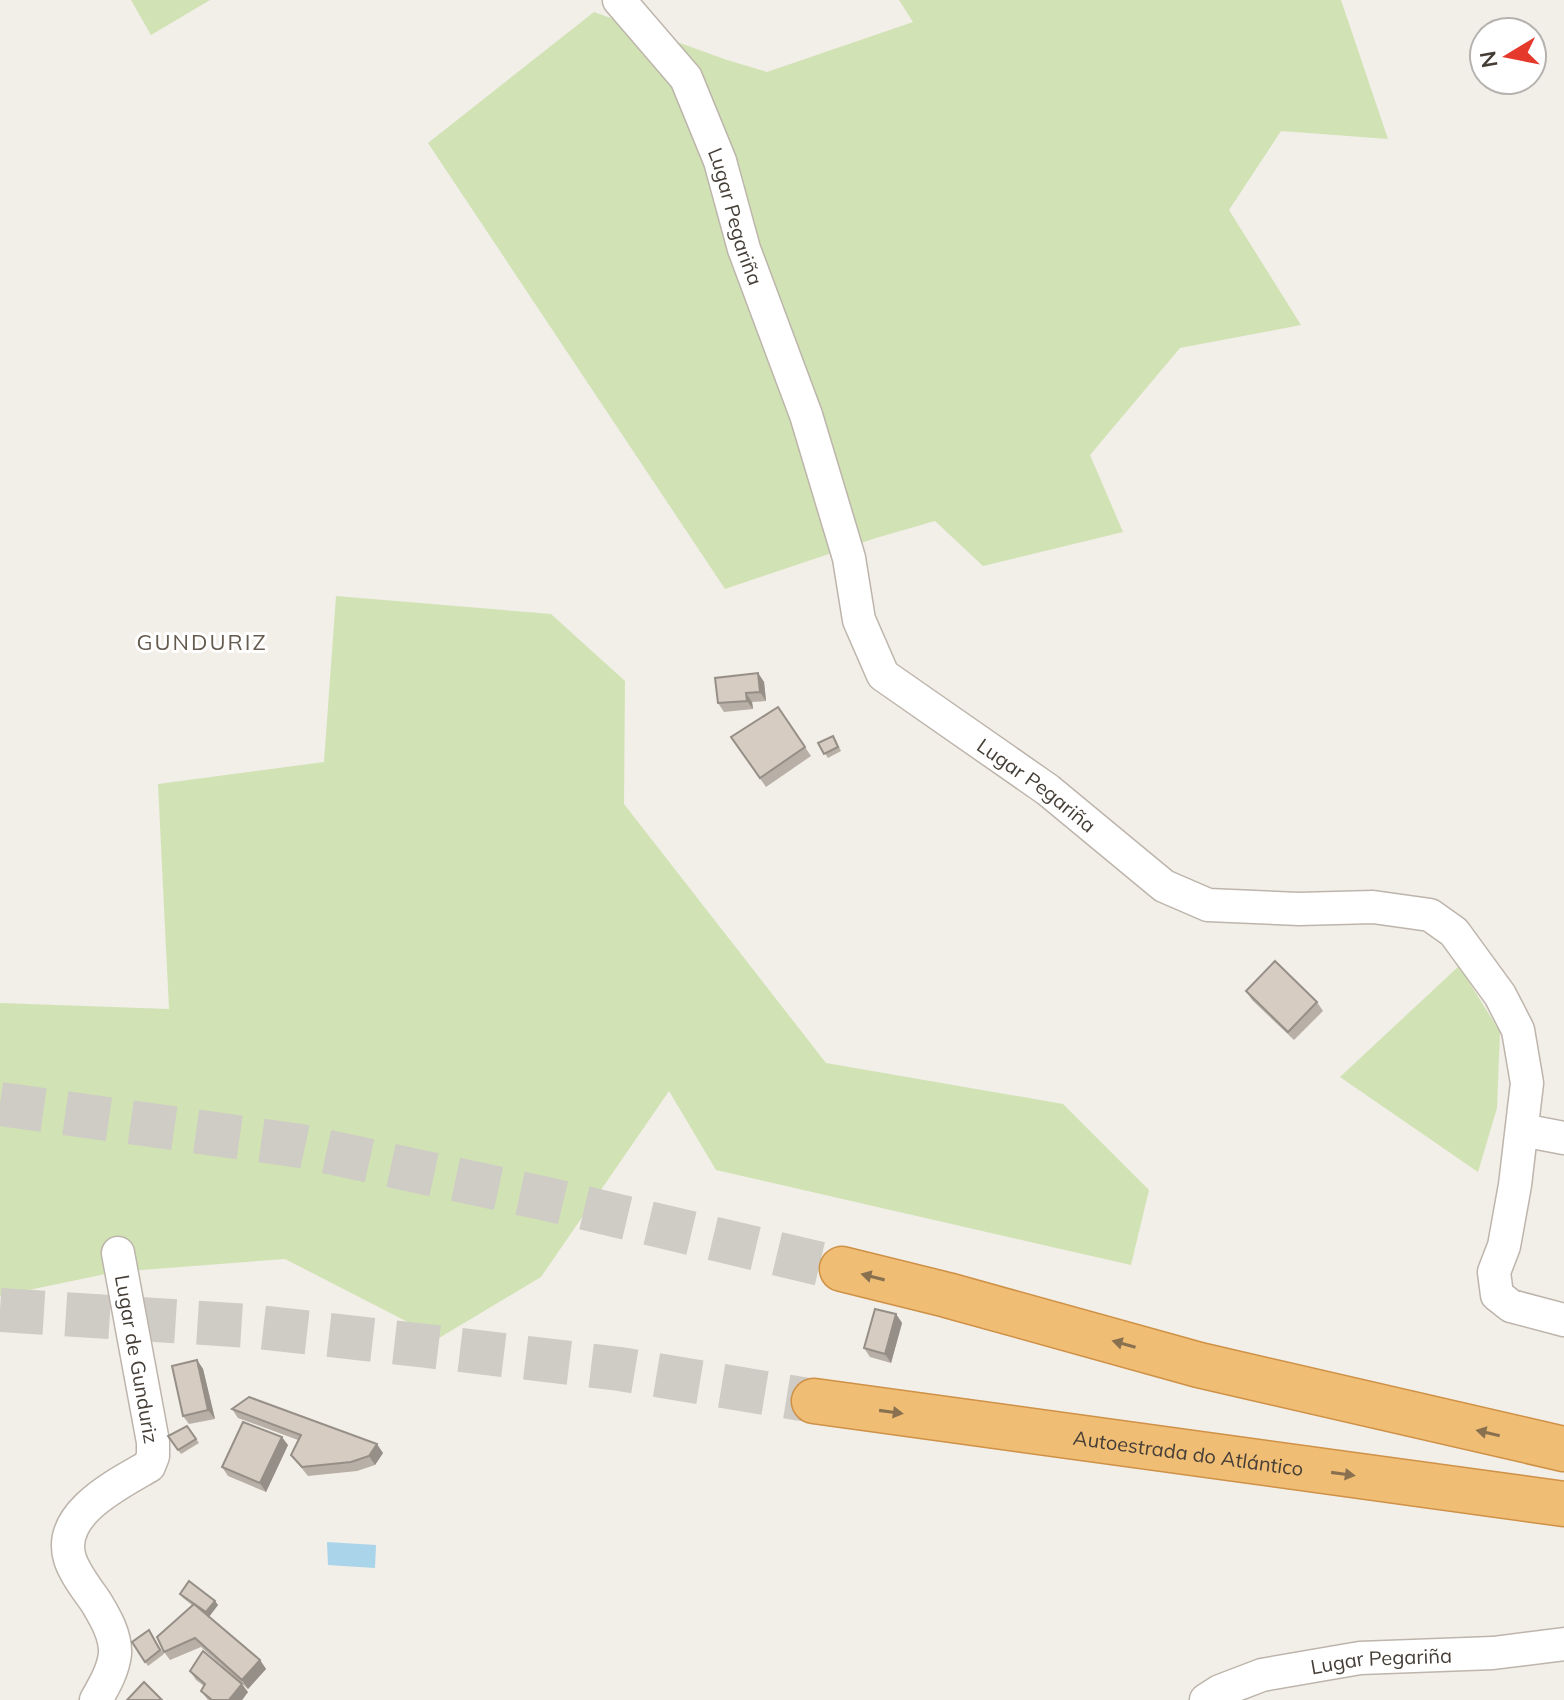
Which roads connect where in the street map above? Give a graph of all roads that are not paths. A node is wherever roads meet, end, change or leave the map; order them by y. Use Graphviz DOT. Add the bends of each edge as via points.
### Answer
graph roads {
  1 [pos="619,0"];
  2 [pos="1522,1130"];
  3 [pos="1564,1138"];
  4 [pos="118,1253"];
  5 [pos="842,1269"];
  6 [pos="1564,1320"];
  7 [pos="814,1401"];
  8 [pos="1564,1449"];
  9 [pos="1564,1504"];
  10 [pos="1564,1644"];
  11 [pos="96,1700"];
  12 [pos="1206,1700"];
  1 -- 2 [label="street, Lugar Pegariña" via="686,78 720,161 744,249 810,429 849,558 859,620 883,675 1048,790 1164,886 1208,905 1373,907 1430,915 1454,932 1500,995 1518,1030 1527,1083"];
  2 -- 3 [label="street"];
  2 -- 6 [label="street, Lugar Pegariña" via="1494,1283 1497,1295 1511,1306"];
  4 -- 11 [label="street, Lugar de Gunduriz" via="153,1456 149,1466 84,1510 70,1541 69,1558 112,1635 110,1675"];
  8 -- 5 [label="highway, one-way" via="1199,1365"];
  7 -- 9 [label="highway, Autoestrada do Atlántico, one-way"];
  10 -- 12 [label="street, Lugar Pegariña" via="1493,1653 1360,1658 1262,1675"];
}
